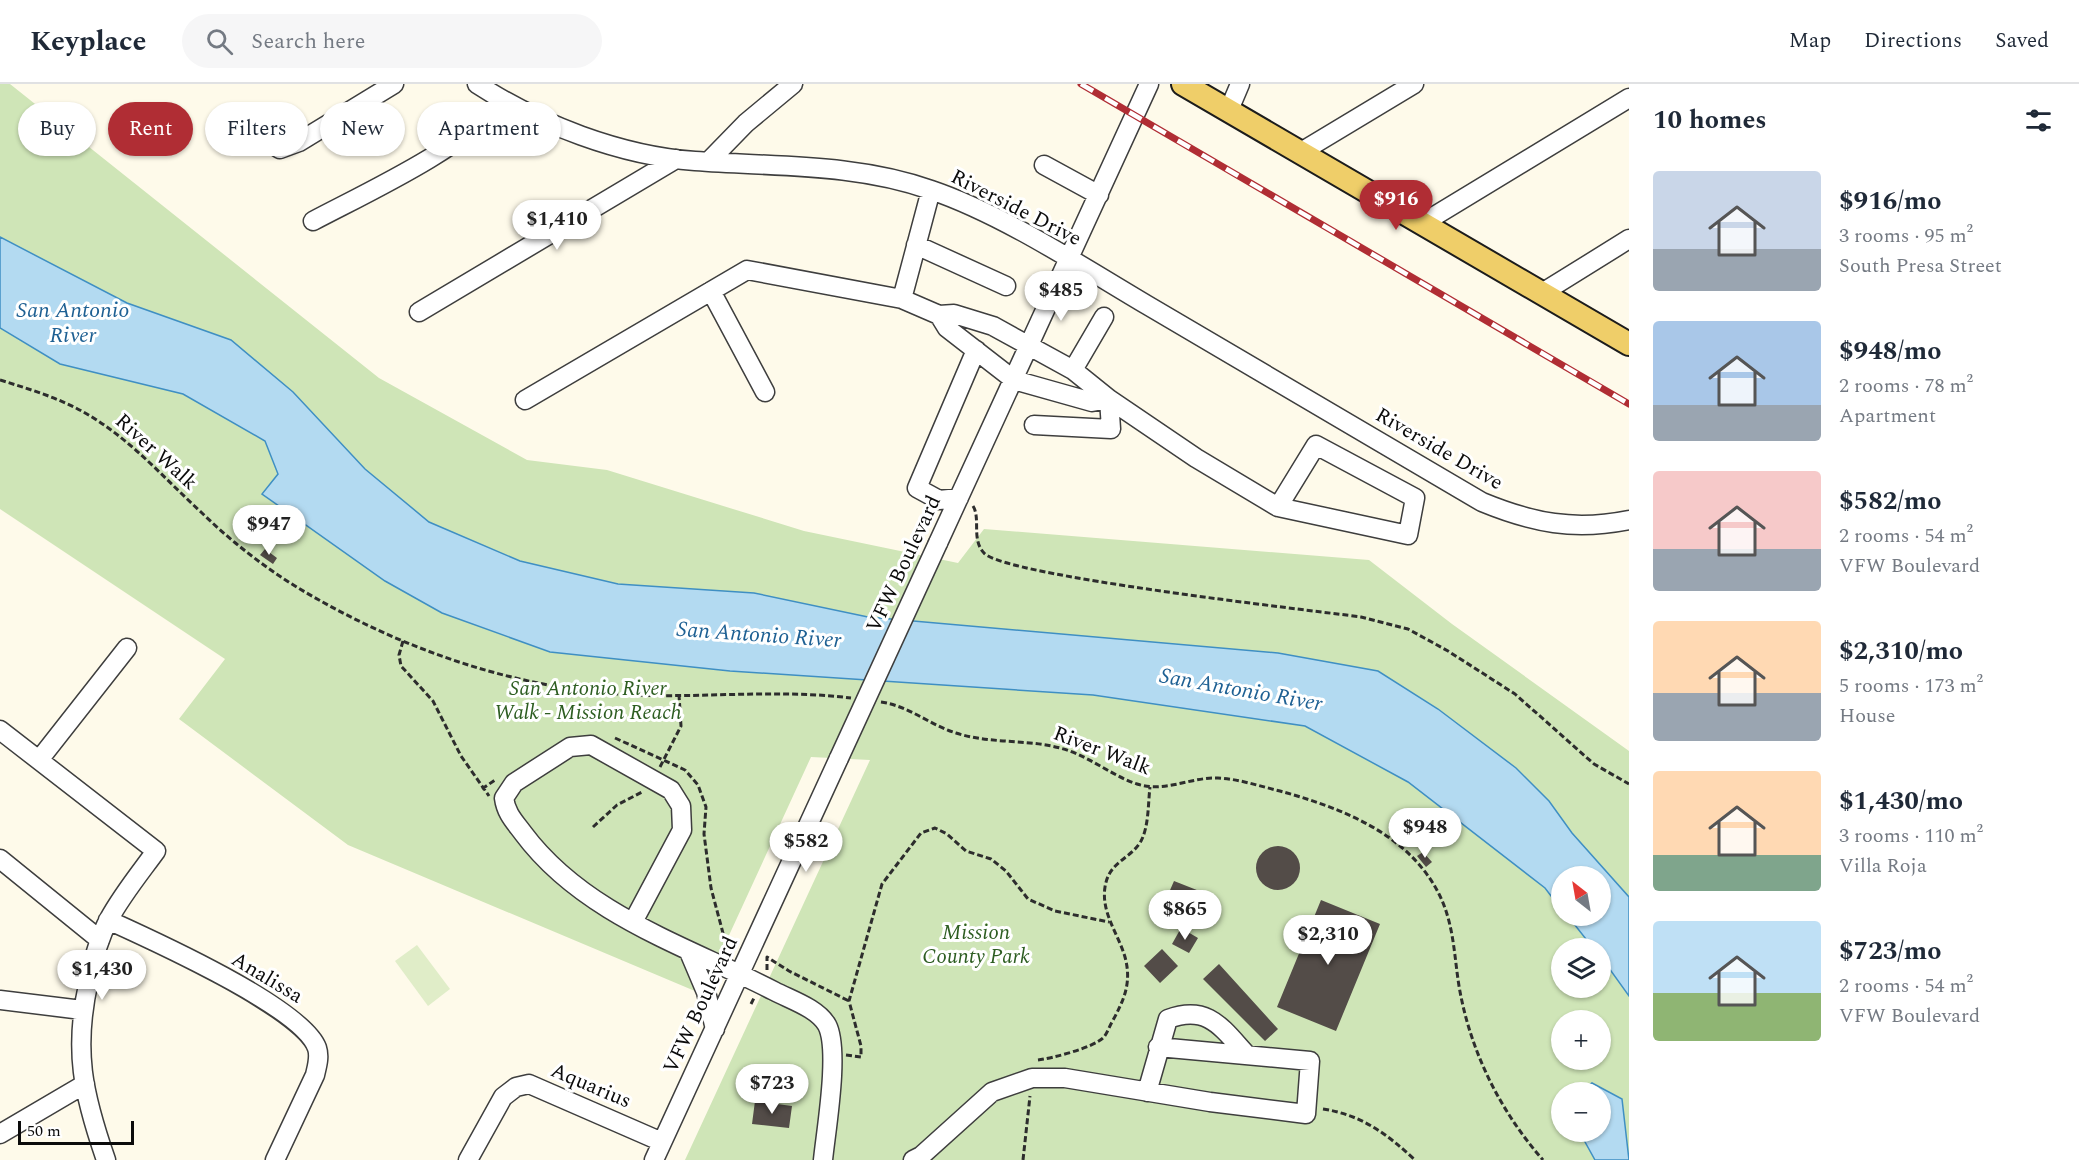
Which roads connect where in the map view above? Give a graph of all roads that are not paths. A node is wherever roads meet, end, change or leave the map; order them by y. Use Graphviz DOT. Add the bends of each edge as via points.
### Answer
graph roads {
  1 [pos="394,84"];
  2 [pos="477,84"];
  3 [pos="793,84"];
  4 [pos="1149,84"];
  5 [pos="1183,84"];
  6 [pos="1240,84"];
  7 [pos="1414,84"];
  8 [pos="1629,98"];
  9 [pos="503,102"];
  10 [pos="1229,110"];
  11 [pos="561,126"];
  12 [pos="308,137"];
  13 [pos="1301,152"];
  14 [pos="430,156"];
  15 [pos="676,159"];
  16 [pos="708,162"];
  17 [pos="1044,165"];
  18 [pos="932,190"];
  19 [pos="1099,195"];
  20 [pos="313,221"];
  21 [pos="1423,223"];
  22 [pos="1629,239"];
  23 [pos="916,245"];
  24 [pos="1070,260"];
  25 [pos="1006,286"];
  26 [pos="711,291"];
  27 [pos="1542,292"];
  28 [pos="902,299"];
  29 [pos="420,312"];
  30 [pos="939,315"];
  31 [pos="1104,316"];
  32 [pos="972,320"];
  33 [pos="969,344"];
  34 [pos="1629,344"];
  35 [pos="1030,346"];
  36 [pos="1077,373"];
  37 [pos="1014,380"];
  38 [pos="765,392"];
  39 [pos="1071,396"];
  40 [pos="1109,399"];
  41 [pos="525,400"];
  42 [pos="1034,425"];
  43 [pos="959,498"];
  44 [pos="1278,507"];
  45 [pos="1629,520"];
  46 [pos="127,648"];
  47 [pos="0,730"];
  48 [pos="39,760"];
  49 [pos="0,859"];
  50 [pos="108,920"];
  51 [pos="633,922"];
  52 [pos="100,940"];
  53 [pos="689,952"];
  54 [pos="741,974"];
  55 [pos="0,1000"];
  56 [pos="82,1010"];
  57 [pos="715,1029"];
  58 [pos="1158,1047"];
  59 [pos="1247,1055"];
  60 [pos="85,1084"];
  61 [pos="1147,1092"];
  62 [pos="0,1134"];
  63 [pos="662,1142"];
  64 [pos="106,1160"];
  65 [pos="275,1160"];
  66 [pos="468,1160"];
  67 [pos="654,1160"];
  68 [pos="823,1160"];
  69 [pos="913,1160"];
  1 -- 12 [label="street"];
  2 -- 9 [label="street, Riverside Drive"];
  3 -- 16 [label="street" via="746,123"];
  4 -- 19 [label="street, VFW Boulevard"];
  5 -- 10 [label="main road"];
  6 -- 10 [label="street"];
  7 -- 13 [label="street"];
  8 -- 21 [label="street"];
  10 -- 13 [label="main road"];
  11 -- 15 [label="street, Riverside Drive" via="613,147"];
  13 -- 21 [label="main road"];
  14 -- 20 [label="street"];
  15 -- 16 [label="street, Riverside Drive"];
  15 -- 29 [label="street"];
  16 -- 18 [label="street, Riverside Drive" via="844,170"];
  17 -- 19 [label="street"];
  18 -- 23 [label="street"];
  18 -- 24 [label="street, Riverside Drive"];
  19 -- 24 [label="street, VFW Boulevard"];
  21 -- 27 [label="main road"];
  22 -- 27 [label="street"];
  23 -- 25 [label="street"];
  23 -- 28 [label="street"];
  24 -- 35 [label="street, VFW Boulevard"];
  24 -- 45 [label="street, Riverside Drive" via="1482,502 1532,521 1592,526"];
  26 -- 28 [label="street" via="747,270"];
  26 -- 38 [label="street"];
  26 -- 41 [label="street"];
  27 -- 34 [label="main road"];
  28 -- 30 [label="street"];
  30 -- 32 [label="street" via="954,314"];
  30 -- 33 [label="street" via="947,328"];
  31 -- 36 [label="street"];
  32 -- 33 [label="street"];
  32 -- 35 [label="street" via="993,326"];
  33 -- 37 [label="street"];
  33 -- 43 [label="street" via="917,488 939,500"];
  35 -- 36 [label="street"];
  35 -- 37 [label="street, VFW Boulevard"];
  36 -- 39 [label="street"];
  36 -- 40 [label="street"];
  37 -- 39 [label="street"];
  37 -- 43 [label="street, VFW Boulevard"];
  39 -- 40 [label="street" via="1092,402"];
  40 -- 42 [label="street" via="1111,429"];
  40 -- 44 [label="street"];
  43 -- 54 [label="street, VFW Boulevard, bridge"];
  44 -- 44 [label="street" via="1316,445 1415,498 1408,535"];
  46 -- 48 [label="street"];
  47 -- 48 [label="street"];
  48 -- 50 [label="street" via="156,851"];
  49 -- 52 [label="street"];
  50 -- 52 [label="street"];
  50 -- 65 [label="street, Analissa" via="172,949 283,1012 309,1035 317,1048 315,1075"];
  51 -- 51 [label="street" via="579,888 533,847 506,811 504,798 514,783 570,747 591,745 671,790 681,806 682,830"];
  51 -- 53 [label="street"];
  52 -- 56 [label="street"];
  53 -- 54 [label="street"];
  53 -- 57 [label="street" via="706,992"];
  54 -- 57 [label="street, VFW Boulevard"];
  54 -- 68 [label="street" via="821,1017 830,1033 833,1053"];
  55 -- 56 [label="street"];
  56 -- 60 [label="street" via="80,1045"];
  57 -- 63 [label="street, VFW Boulevard"];
  58 -- 59 [label="street"];
  58 -- 59 [label="street" via="1168,1019 1185,1013 1203,1015 1220,1025"];
  58 -- 61 [label="street"];
  59 -- 61 [label="street" via="1310,1061 1306,1114"];
  60 -- 62 [label="street"];
  60 -- 64 [label="street"];
  61 -- 69 [label="street" via="1065,1078 1032,1078 992,1092"];
  63 -- 66 [label="street, Aquarius" via="529,1084 502,1097"];
  63 -- 67 [label="street, VFW Boulevard"];
}
